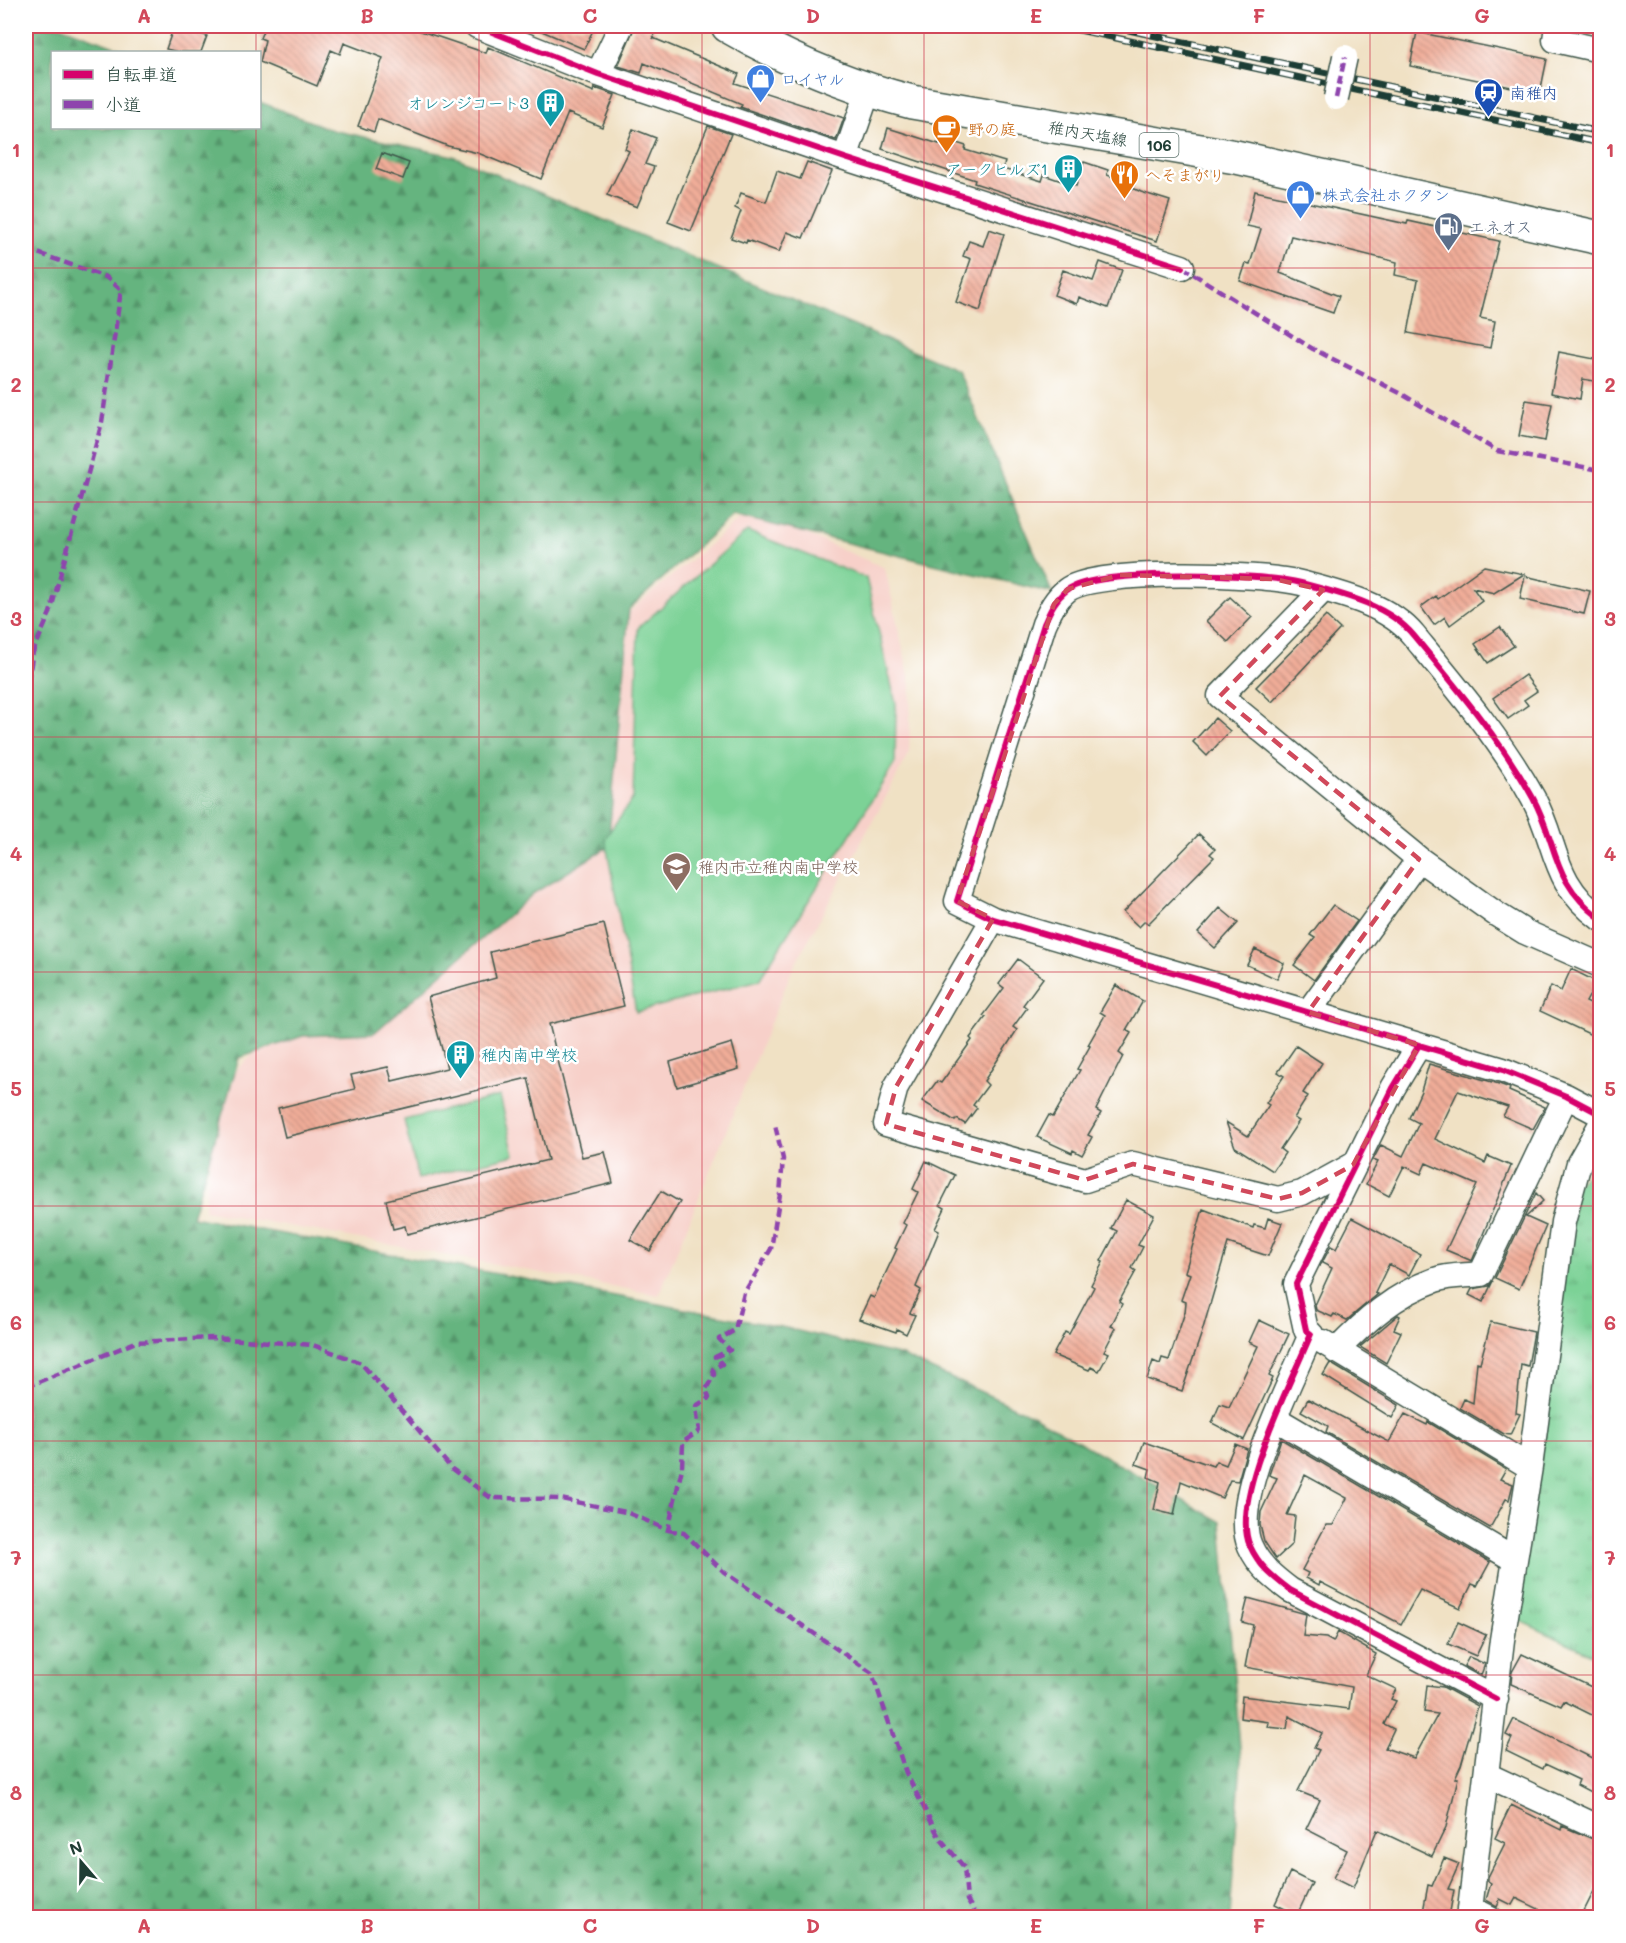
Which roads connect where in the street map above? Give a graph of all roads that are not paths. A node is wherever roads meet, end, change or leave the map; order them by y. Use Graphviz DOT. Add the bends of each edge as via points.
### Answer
graph roads {
  1 [pos="477,26"];
  2 [pos="621,26"];
  3 [pos="728,26"];
  4 [pos="1556,33"];
  5 [pos="1600,50"];
  6 [pos="1345,57"];
  7 [pos="598,74"];
  8 [pos="868,91"];
  9 [pos="1336,98"];
  10 [pos="845,158"];
  11 [pos="1600,237"];
  12 [pos="1182,267"];
  13 [pos="1323,590"];
  14 [pos="1419,859"];
  15 [pos="1600,918"];
  16 [pos="993,919"];
  17 [pos="1600,965"];
  18 [pos="1308,1012"];
  19 [pos="1419,1045"];
  20 [pos="1566,1096"];
  21 [pos="1600,1114"];
  22 [pos="1600,1126"];
  23 [pos="1353,1165"];
  24 [pos="1311,1334"];
  25 [pos="1336,1351"];
  26 [pos="1276,1419"];
  27 [pos="1530,1467"];
  28 [pos="1515,1560"];
  29 [pos="1496,1699"];
  30 [pos="1487,1775"];
  31 [pos="1600,1828"];
  32 [pos="1476,1914"];
  1 -- 7 [label="street"];
  2 -- 7 [label="street"];
  3 -- 8 [label="main road, 稚内天塩線 / 106" via="772,50"];
  4 -- 5 [label="street"];
  6 -- 9 [label="street, bridge"];
  7 -- 10 [label="street"];
  8 -- 10 [label="street"];
  8 -- 11 [label="main road, 稚内天塩線 / 106" via="912,102 1236,157"];
  10 -- 12 [label="street"];
  13 -- 14 [label="street" via="1220,696"];
  13 -- 15 [label="street" via="1385,612 1412,633 1502,749 1534,799 1557,866 1582,903"];
  13 -- 16 [label="street" via="1274,579 1189,575 1120,575 1068,589 1054,604 1044,624 957,901"];
  14 -- 17 [label="street" via="1525,932"];
  14 -- 18 [label="street"];
  16 -- 18 [label="street"];
  16 -- 23 [label="street" via="896,1087 886,1124 1085,1180 1133,1164 1278,1199 1302,1193"];
  18 -- 19 [label="street"];
  19 -- 20 [label="street" via="1503,1070"];
  19 -- 23 [label="street"];
  20 -- 21 [label="street"];
  20 -- 25 [label="street" via="1481,1274 1436,1280 1395,1298"];
  22 -- 27 [label="street" via="1579,1163 1563,1222"];
  23 -- 24 [label="street" via="1296,1284 1306,1330"];
  24 -- 25 [label="street"];
  24 -- 26 [label="street"];
  25 -- 27 [label="street"];
  26 -- 28 [label="street"];
  26 -- 29 [label="street" via="1251,1479 1245,1524 1249,1545 1262,1568 1290,1590"];
  27 -- 28 [label="street"];
  28 -- 29 [label="street"];
  29 -- 30 [label="street"];
  30 -- 31 [label="street"];
  30 -- 32 [label="street"];
}
